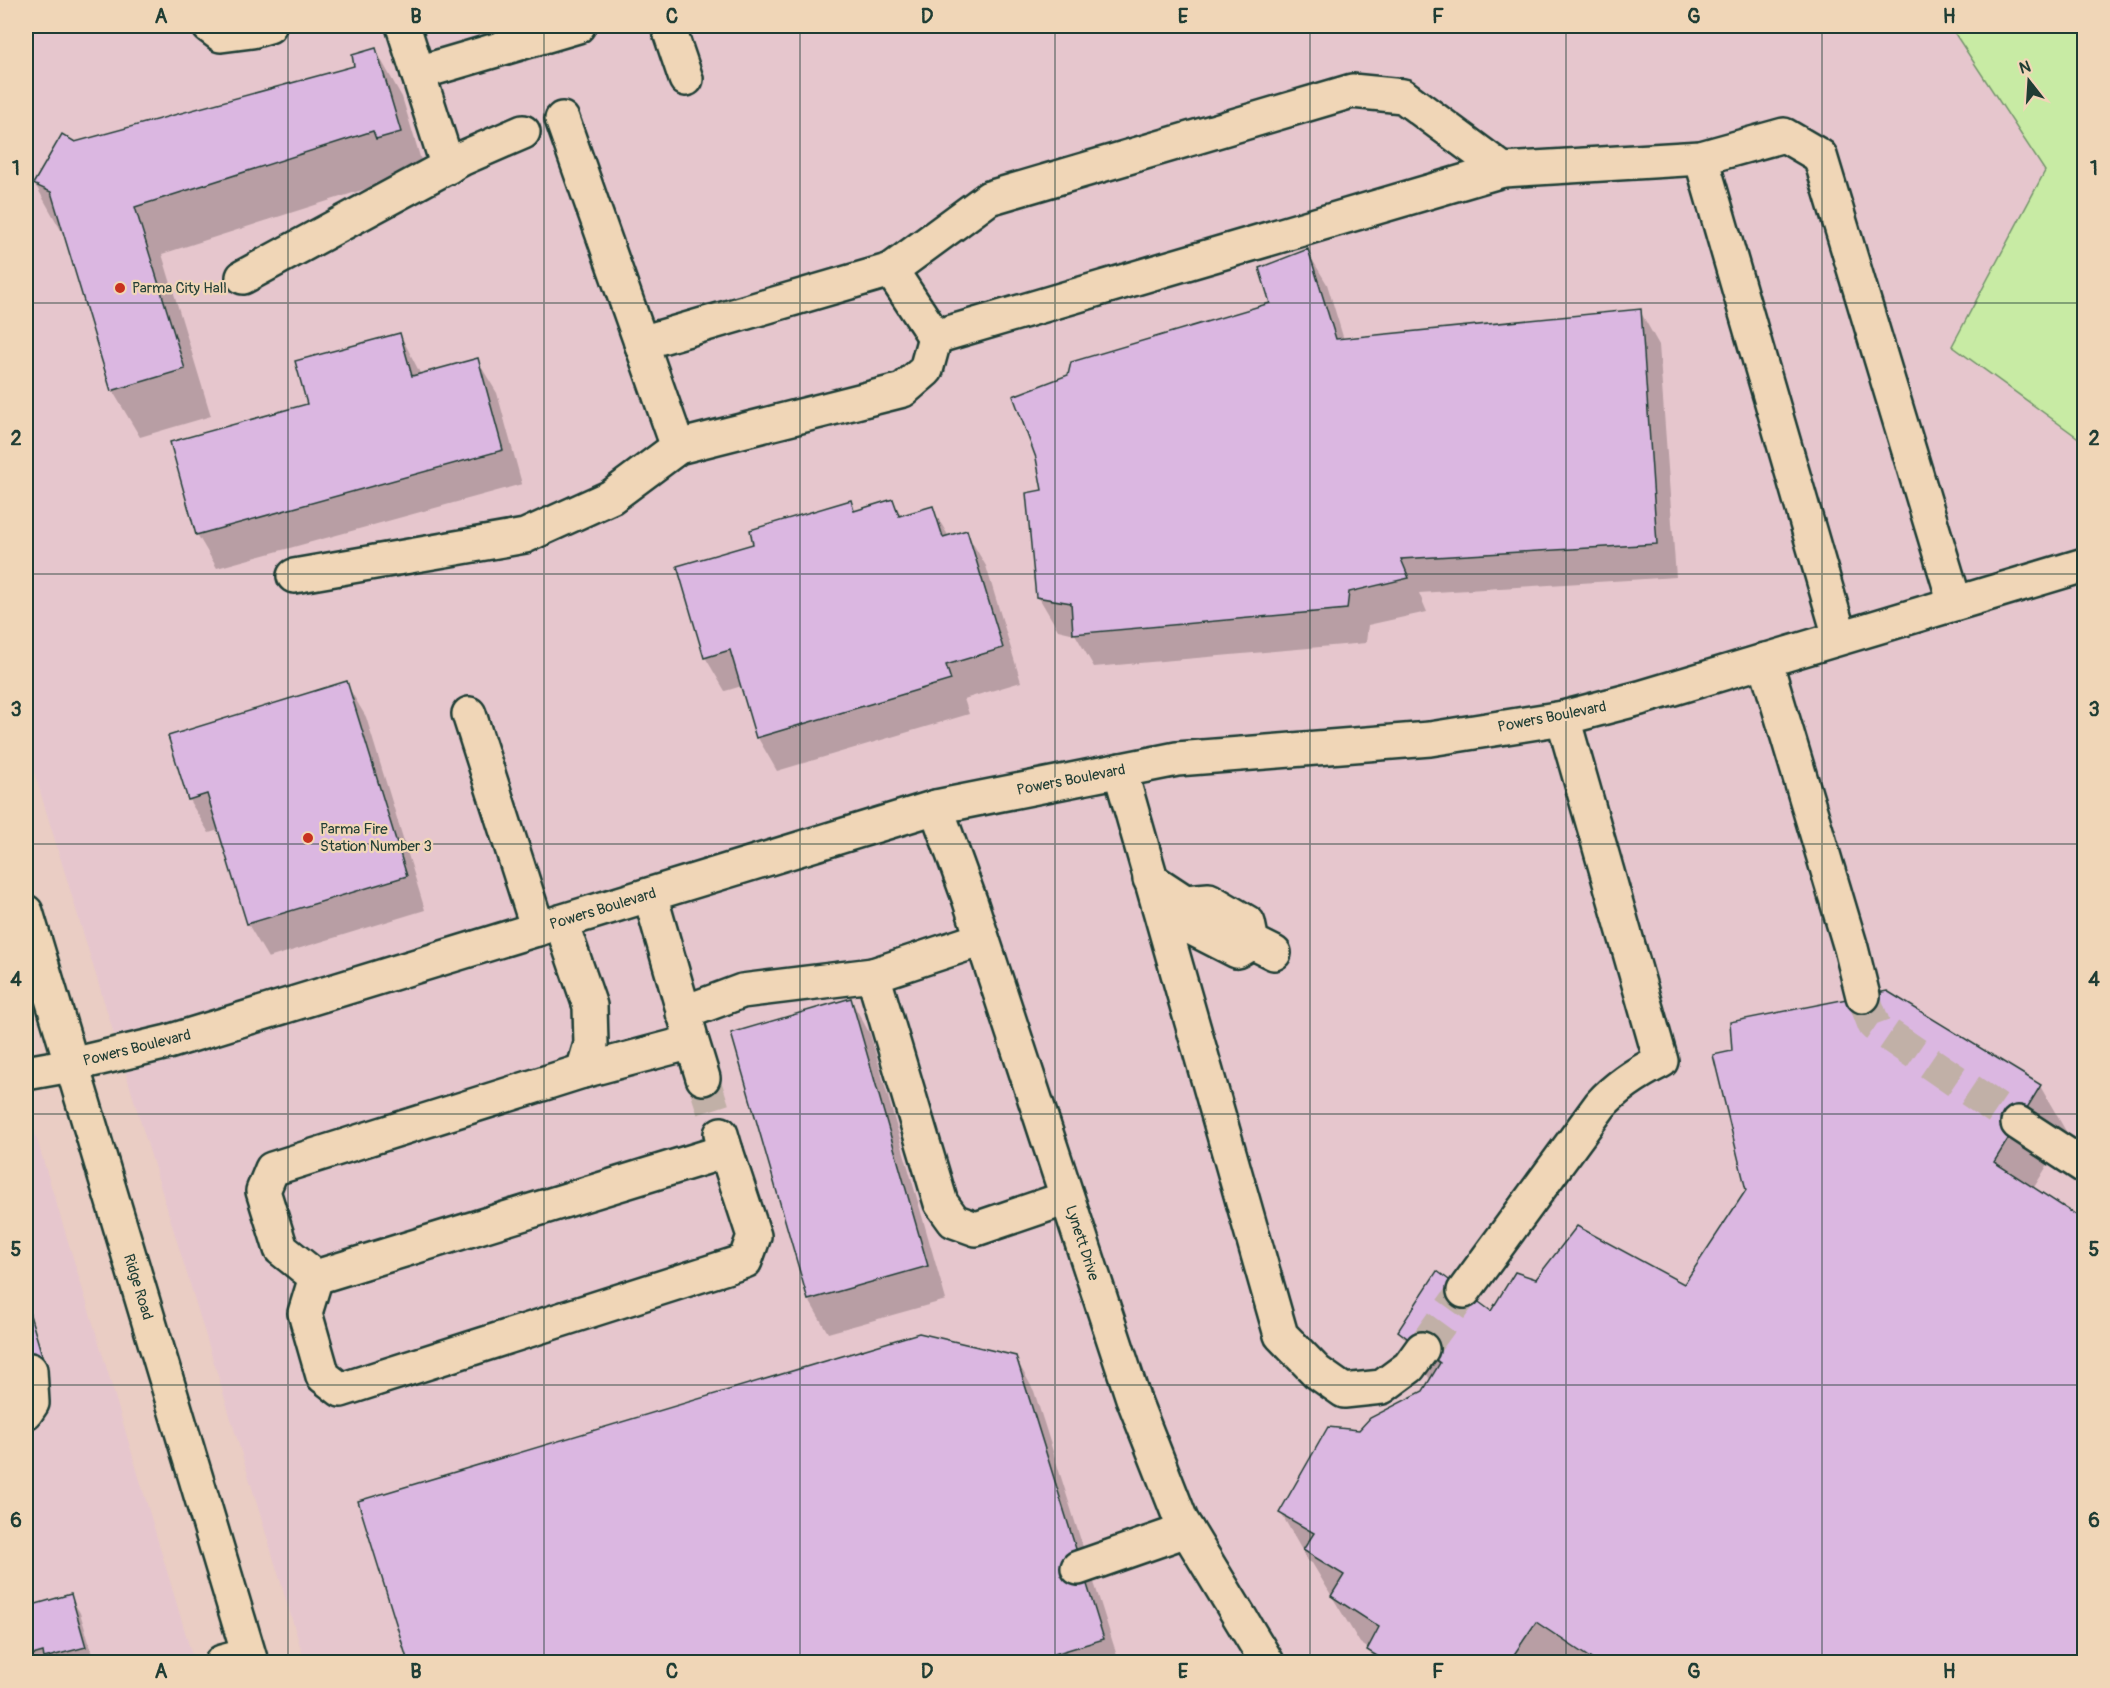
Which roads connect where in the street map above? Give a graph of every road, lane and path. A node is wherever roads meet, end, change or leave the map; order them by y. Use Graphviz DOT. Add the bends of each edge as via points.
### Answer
graph roads {
  1 [pos="209,26"];
  2 [pos="269,26"];
  3 [pos="403,26"];
  4 [pos="578,26"];
  5 [pos="668,26"];
  6 [pos="418,73"];
  7 [pos="686,80"];
  8 [pos="562,119"];
  9 [pos="523,132"];
  10 [pos="1701,158"];
  11 [pos="448,167"];
  12 [pos="1503,170"];
  13 [pos="891,270"];
  14 [pos="243,277"];
  15 [pos="935,337"];
  16 [pos="642,343"];
  17 [pos="678,447"];
  18 [pos="2085,565"];
  19 [pos="294,576"];
  20 [pos="1955,603"];
  21 [pos="1840,637"];
  22 [pos="1765,660"];
  23 [pos="469,714"];
  24 [pos="1563,718"];
  25 [pos="1120,770"];
  26 [pos="936,807"];
  27 [pos="1150,879"];
  28 [pos="651,895"];
  29 [pos="26,912"];
  30 [pos="550,925"];
  31 [pos="982,939"];
  32 [pos="1263,947"];
  33 [pos="873,975"];
  34 [pos="1863,996"];
  35 [pos="688,1027"];
  36 [pos="71,1065"];
  37 [pos="583,1071"];
  38 [pos="26,1073"];
  39 [pos="703,1078"];
  40 [pos="2018,1123"];
  41 [pos="2080,1154"];
  42 [pos="1067,1198"];
  43 [pos="316,1277"];
  44 [pos="1464,1291"];
  45 [pos="1422,1349"];
  46 [pos="30,1370"];
  47 [pos="26,1412"];
  48 [pos="1187,1530"];
  49 [pos="1078,1568"];
  50 [pos="240,1660"];
  51 [pos="1267,1662"];
  1 -- 2 [label="street" via="221,35"];
  3 -- 6 [label="street"];
  4 -- 6 [label="street"];
  5 -- 7 [label="street"];
  6 -- 11 [label="street"];
  8 -- 16 [label="street"];
  9 -- 11 [label="street"];
  10 -- 12 [label="street"];
  10 -- 20 [label="street" via="1784,135 1820,156"];
  10 -- 21 [label="street"];
  11 -- 14 [label="street"];
  12 -- 13 [label="street" via="1403,96 1352,92 989,198"];
  12 -- 15 [label="street"];
  13 -- 15 [label="street"];
  13 -- 16 [label="street"];
  15 -- 17 [label="street" via="927,369 903,390"];
  16 -- 17 [label="street"];
  17 -- 19 [label="street" via="611,497 525,536"];
  18 -- 20 [label="street, Powers Boulevard"];
  20 -- 21 [label="street, Powers Boulevard"];
  21 -- 22 [label="street, Powers Boulevard"];
  22 -- 24 [label="street, Powers Boulevard"];
  22 -- 34 [label="street"];
  23 -- 30 [label="street"];
  24 -- 25 [label="street, Powers Boulevard" via="1430,739 1177,759"];
  24 -- 44 [label="street" via="1661,1060 1600,1104"];
  25 -- 26 [label="street, Powers Boulevard"];
  25 -- 27 [label="street"];
  26 -- 28 [label="street, Powers Boulevard"];
  26 -- 31 [label="street, Lynett Drive"];
  27 -- 32 [label="street" via="1185,902 1209,900 1229,911 1248,923"];
  27 -- 45 [label="street" via="1281,1335 1317,1372 1344,1391 1382,1387 1409,1367"];
  28 -- 30 [label="street, Powers Boulevard"];
  28 -- 35 [label="street"];
  29 -- 36 [label="street, Ridge Road"];
  30 -- 36 [label="street, Powers Boulevard" via="168,1042"];
  30 -- 37 [label="street" via="590,1006 591,1044"];
  31 -- 33 [label="street"];
  31 -- 42 [label="street, Lynett Drive"];
  33 -- 35 [label="street" via="742,991"];
  33 -- 42 [label="street" via="940,1203 954,1221 976,1229"];
  35 -- 37 [label="street"];
  35 -- 39 [label="street"];
  36 -- 38 [label="street, Powers Boulevard"];
  36 -- 50 [label="street, Ridge Road"];
  37 -- 43 [label="street" via="272,1168 263,1191 281,1249"];
  40 -- 41 [label="street"];
  42 -- 48 [label="street, Lynett Drive" via="1133,1398"];
  43 -- 43 [label="street" via="724,1143 754,1236 745,1261 341,1390 323,1376 305,1313"];
  46 -- 47 [label="street" via="32,1403"];
  48 -- 49 [label="street"];
  48 -- 51 [label="street, Lynett Drive"];
}
